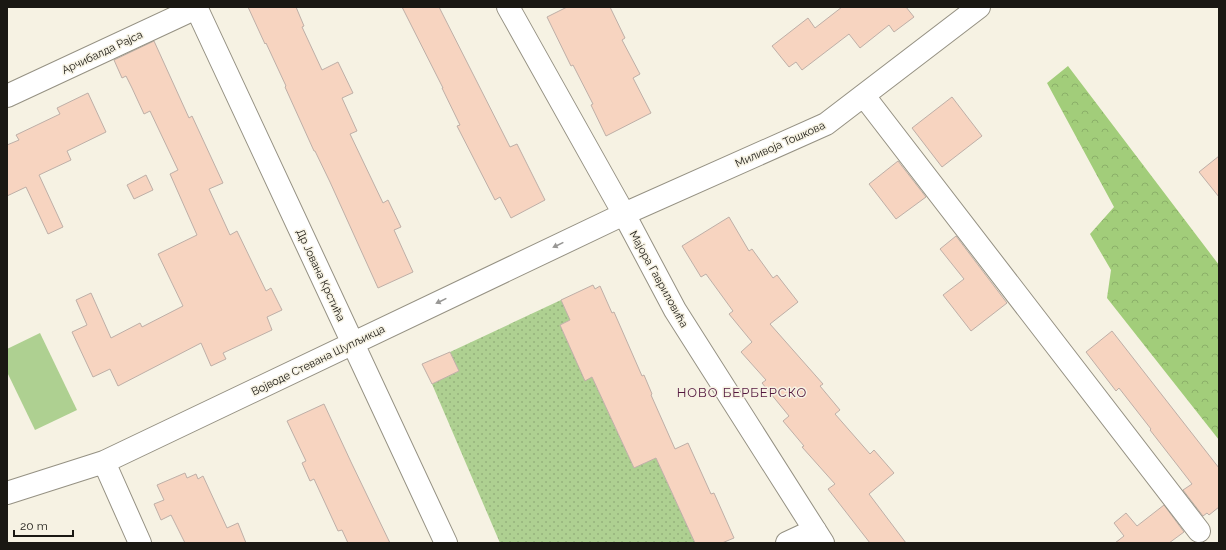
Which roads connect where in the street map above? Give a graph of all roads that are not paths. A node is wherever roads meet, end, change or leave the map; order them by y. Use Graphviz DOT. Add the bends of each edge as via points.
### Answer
graph roads {
  1 [pos="508,7"];
  2 [pos="979,7"];
  3 [pos="196,8"];
  4 [pos="7,96"];
  5 [pos="864,96"];
  6 [pos="624,214"];
  7 [pos="353,343"];
  8 [pos="104,462"];
  9 [pos="7,493"];
  10 [pos="1199,531"];
  11 [pos="819,537"];
  12 [pos="140,543"];
  13 [pos="446,543"];
  14 [pos="787,543"];
  1 -- 6 [label="street, Мајора Гавриловића"];
  2 -- 5 [label="street, Миливоја Тошкова"];
  3 -- 4 [label="street, Арчибалда Рајса"];
  3 -- 7 [label="street, Др Јована Крстића"];
  5 -- 6 [label="street, Миливоја Тошкова" via="826,124"];
  5 -- 10 [label="street"];
  6 -- 7 [label="street, Војводе Стевана Шупљикца, one-way"];
  6 -- 11 [label="street, Мајора Гавриловића" via="675,310"];
  7 -- 8 [label="street, Војводе Стевана Шупљикца"];
  7 -- 13 [label="street, Др Јована Крстића"];
  8 -- 9 [label="street, Војводе Стевана Шупљикца"];
  8 -- 12 [label="street"];
  11 -- 14 [label="street"];
}
